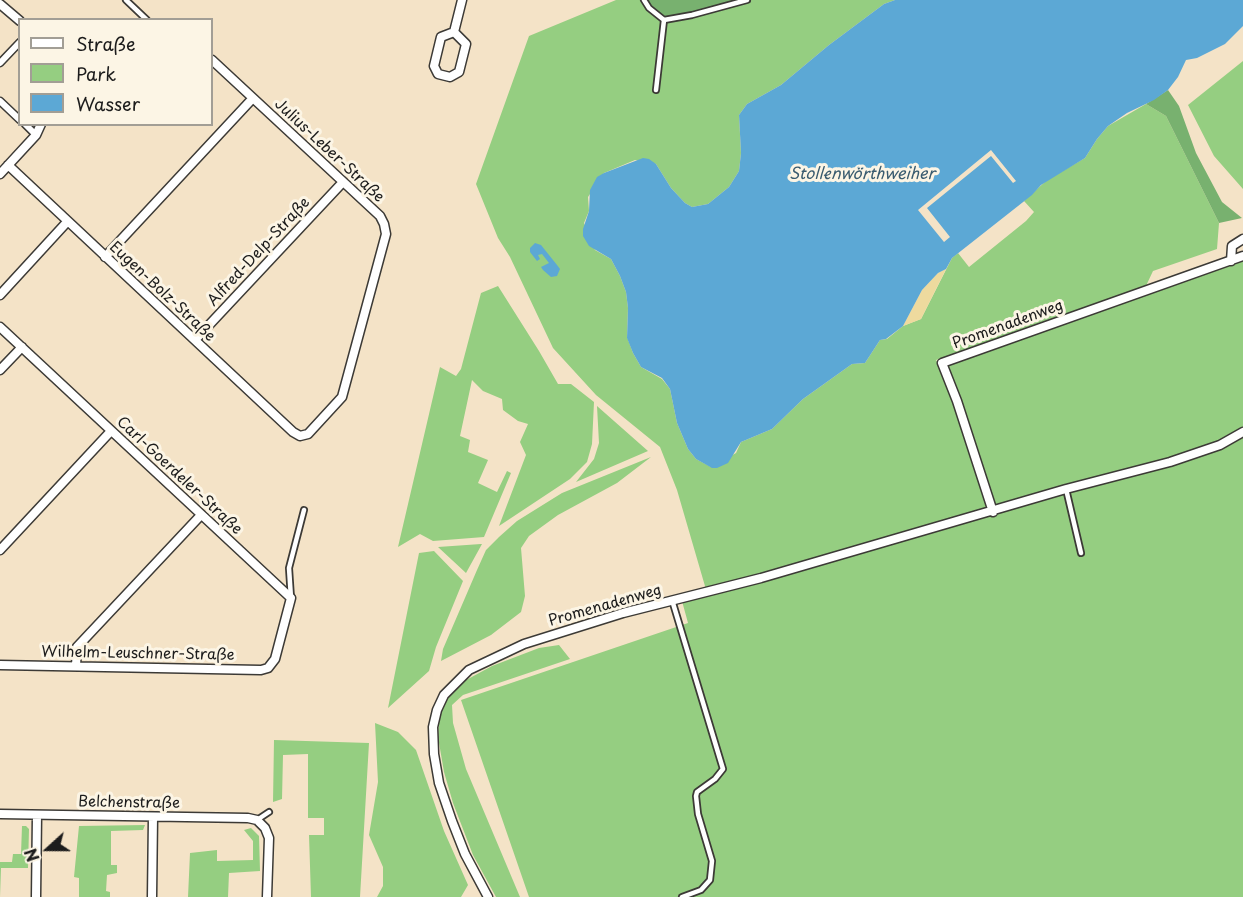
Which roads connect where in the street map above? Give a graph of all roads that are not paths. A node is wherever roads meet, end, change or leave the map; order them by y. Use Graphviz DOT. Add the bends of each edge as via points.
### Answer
graph roads {
  1 [pos="126,0"];
  2 [pos="462,0"];
  3 [pos="644,0"];
  4 [pos="747,0"];
  5 [pos="0,4"];
  6 [pos="145,18"];
  7 [pos="18,19"];
  8 [pos="664,20"];
  9 [pos="454,32"];
  10 [pos="18,44"];
  11 [pos="213,61"];
  12 [pos="0,63"];
  13 [pos="656,90"];
  14 [pos="253,98"];
  15 [pos="0,101"];
  16 [pos="18,118"];
  17 [pos="27,126"];
  18 [pos="40,126"];
  19 [pos="36,135"];
  20 [pos="8,165"];
  21 [pos="0,174"];
  22 [pos="343,182"];
  23 [pos="67,222"];
  24 [pos="1243,239"];
  25 [pos="1243,256"];
  26 [pos="105,257"];
  27 [pos="1231,261"];
  28 [pos="0,295"];
  29 [pos="0,327"];
  30 [pos="195,340"];
  31 [pos="21,347"];
  32 [pos="0,370"];
  33 [pos="111,431"];
  34 [pos="1243,432"];
  35 [pos="300,436"];
  36 [pos="1066,489"];
  37 [pos="304,510"];
  38 [pos="993,512"];
  39 [pos="201,515"];
  40 [pos="0,550"];
  41 [pos="1081,553"];
  42 [pos="291,598"];
  43 [pos="672,600"];
  44 [pos="0,665"];
  45 [pos="76,666"];
  46 [pos="270,812"];
  47 [pos="0,814"];
  48 [pos="38,815"];
  49 [pos="153,817"];
  50 [pos="257,820"];
  51 [pos="36,897"];
  52 [pos="152,897"];
  53 [pos="267,897"];
  54 [pos="488,897"];
  55 [pos="682,897"];
  1 -- 6 [label="lane"];
  2 -- 9 [label="street"];
  3 -- 8 [label="lane"];
  4 -- 8 [label="lane"];
  5 -- 7 [label="street"];
  8 -- 13 [label="lane"];
  9 -- 9 [label="street" via="441,37 434,66 438,74 450,77 459,72 466,44"];
  10 -- 12 [label="street"];
  11 -- 14 [label="street, Julius-Leber-Straße"];
  14 -- 22 [label="street, Julius-Leber-Straße"];
  14 -- 26 [label="street"];
  15 -- 16 [label="street"];
  17 -- 19 [label="street"];
  18 -- 19 [label="street"];
  19 -- 20 [label="street"];
  20 -- 21 [label="street"];
  20 -- 23 [label="street, Eugen-Bolz-Straße"];
  22 -- 30 [label="street, Alfred-Delp-Straße"];
  22 -- 35 [label="street, Julius-Leber-Straße" via="380,216 386,234 342,397 308,434"];
  23 -- 26 [label="street, Eugen-Bolz-Straße"];
  23 -- 28 [label="street"];
  24 -- 27 [label="street" via="1232,246"];
  25 -- 27 [label="street, Promenadenweg"];
  26 -- 30 [label="street, Eugen-Bolz-Straße"];
  27 -- 38 [label="street, Promenadenweg" via="942,363"];
  29 -- 31 [label="street, Carl-Goerdeler-Straße"];
  30 -- 35 [label="street, Eugen-Bolz-Straße"];
  31 -- 32 [label="street"];
  31 -- 33 [label="street, Carl-Goerdeler-Straße"];
  33 -- 39 [label="street, Carl-Goerdeler-Straße"];
  33 -- 40 [label="street"];
  34 -- 36 [label="street, Promenadenweg" via="1220,445 1170,462"];
  36 -- 38 [label="street, Promenadenweg"];
  36 -- 41 [label="lane"];
  37 -- 42 [label="lane" via="289,568"];
  38 -- 43 [label="street, Promenadenweg"];
  39 -- 42 [label="street, Carl-Goerdeler-Straße"];
  39 -- 45 [label="street" via="77,647"];
  42 -- 45 [label="street, Wilhelm-Leuschner-Straße" via="273,663 268,668"];
  43 -- 54 [label="street, Promenadenweg" via="524,644 469,670 444,694 433,727 440,783 465,854"];
  43 -- 55 [label="lane" via="723,769 696,796 712,861 710,880 701,890"];
  44 -- 45 [label="street, Wilhelm-Leuschner-Straße"];
  46 -- 50 [label="lane"];
  47 -- 48 [label="street, Belchenstraße"];
  48 -- 49 [label="street, Belchenstraße"];
  48 -- 51 [label="street"];
  49 -- 50 [label="street, Belchenstraße"];
  49 -- 52 [label="street"];
  50 -- 53 [label="street" via="269,838"];
}
